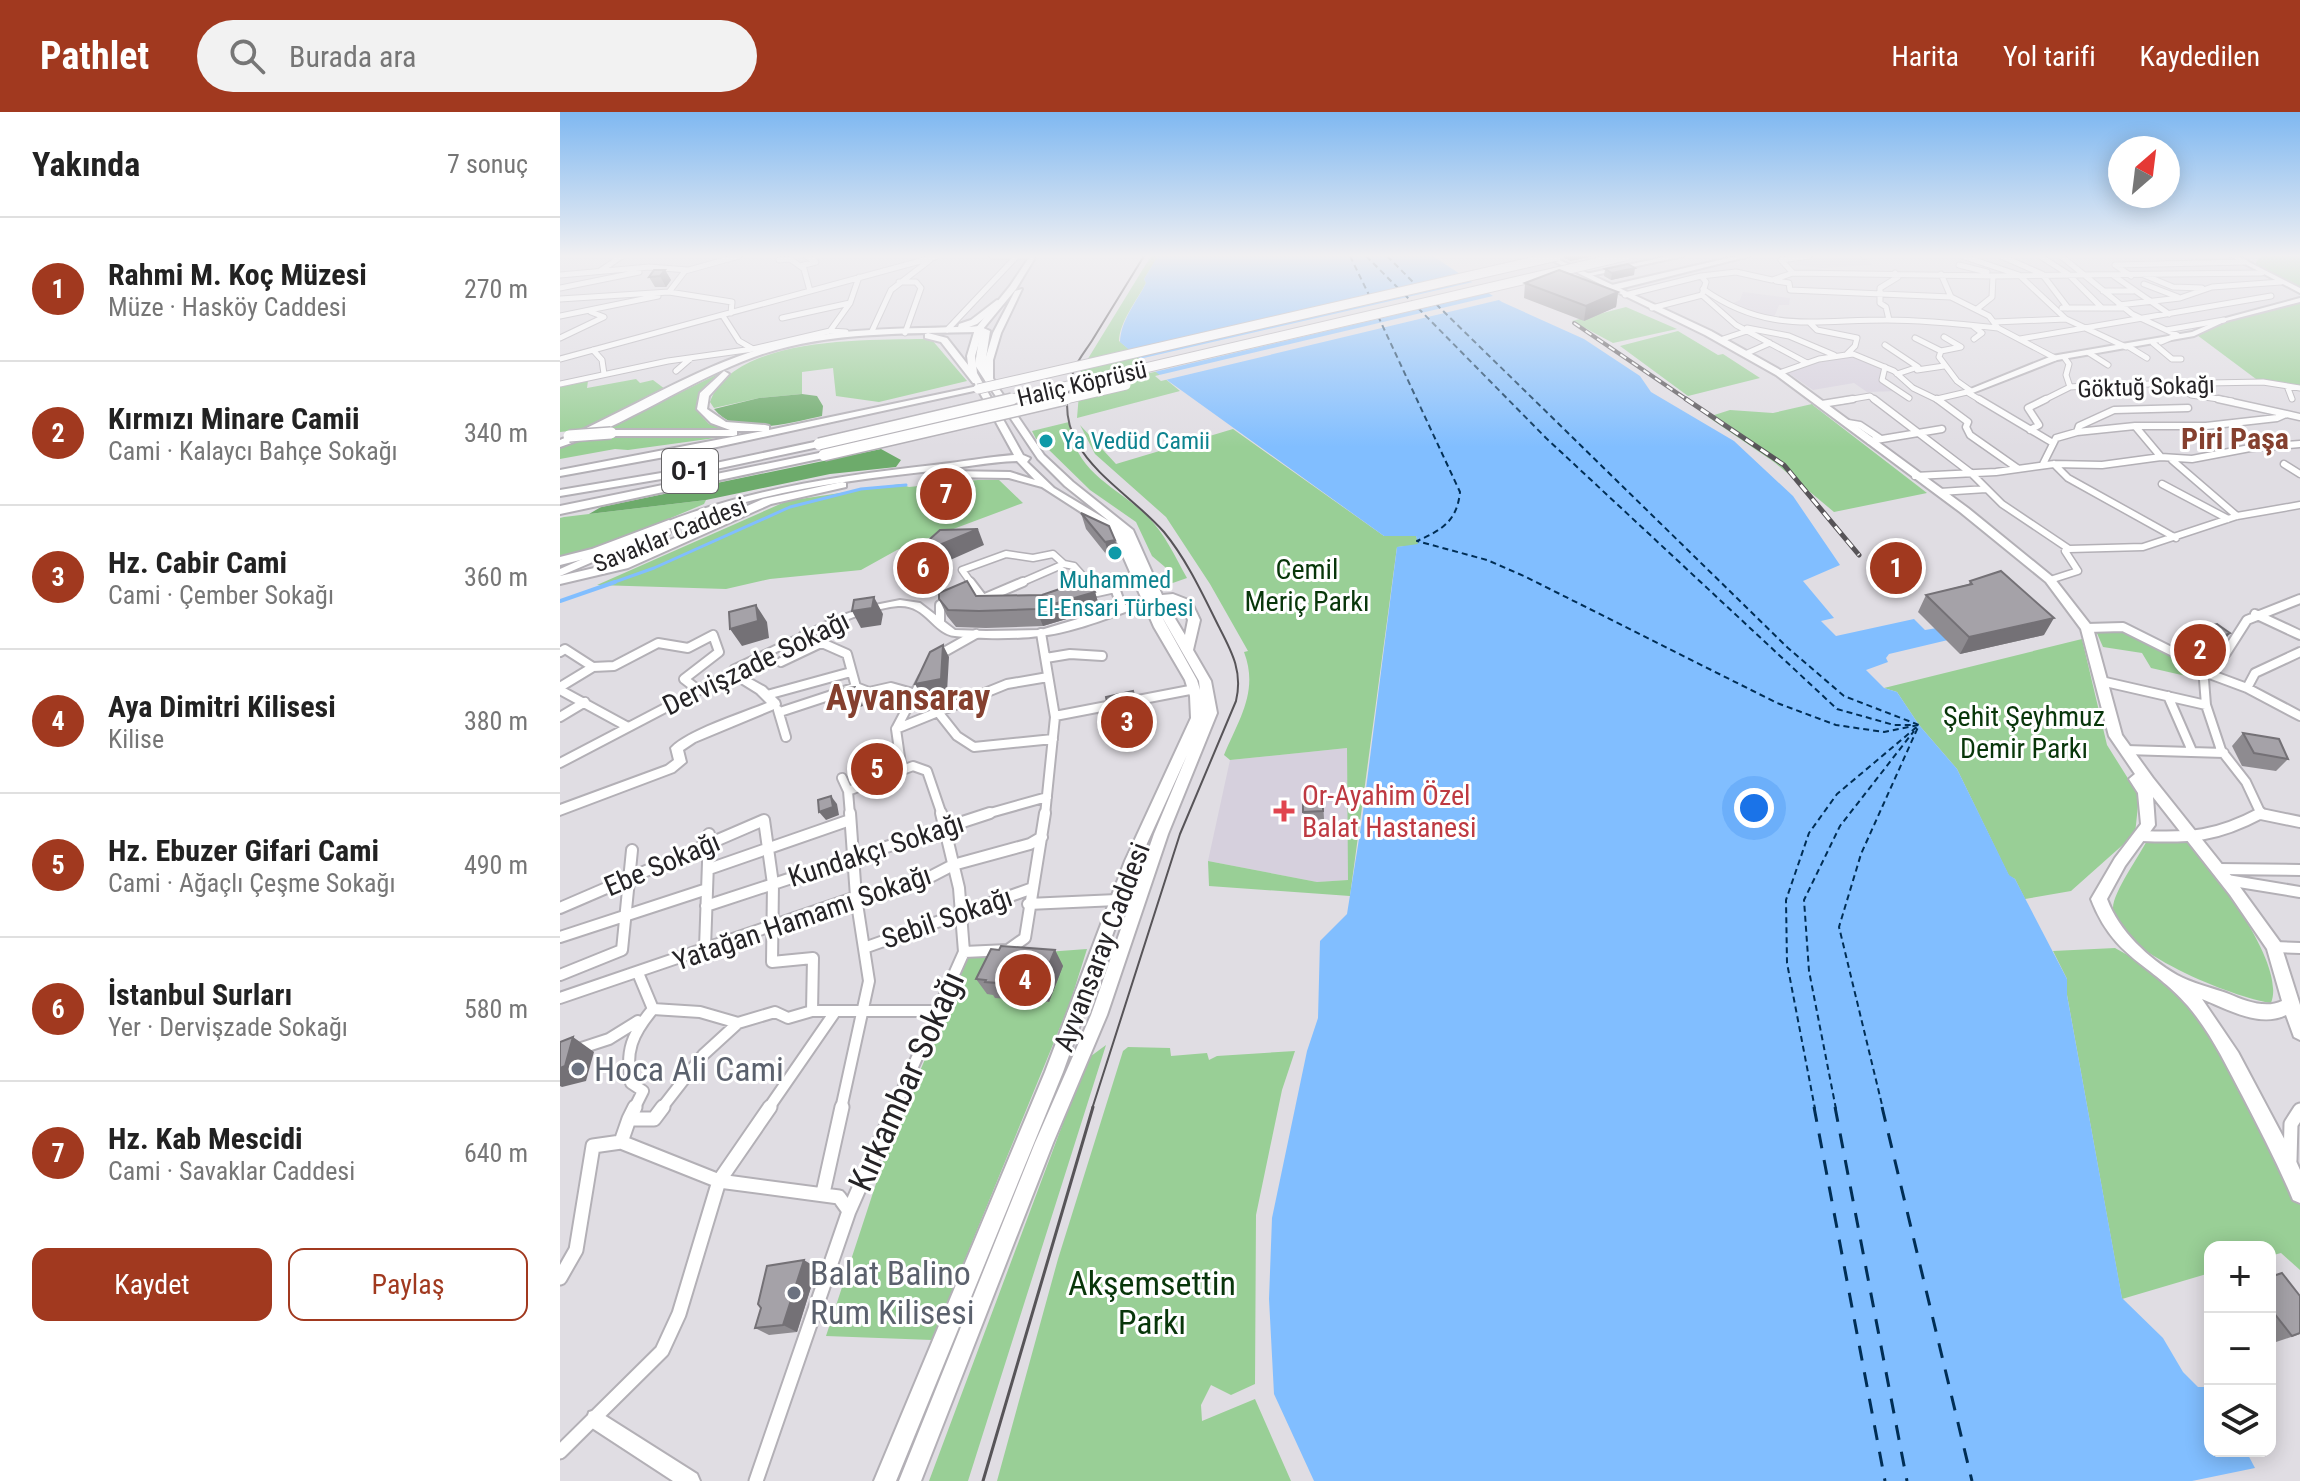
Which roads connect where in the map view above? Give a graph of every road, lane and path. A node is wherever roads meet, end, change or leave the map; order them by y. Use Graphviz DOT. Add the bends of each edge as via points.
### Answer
graph roads {
  1 [pos="598,320"];
  2 [pos="708,320"];
  3 [pos="725,320"];
  4 [pos="838,320"];
  5 [pos="876,320"];
  6 [pos="910,320"];
  7 [pos="956,320"];
  8 [pos="977,320"];
  9 [pos="988,320"];
  10 [pos="1003,320"];
  11 [pos="1275,320"];
  12 [pos="1322,320"];
  13 [pos="1351,320"];
  14 [pos="1402,320"];
  15 [pos="1676,320"];
  16 [pos="1677,320"];
  17 [pos="1730,320"];
  18 [pos="1758,320"];
  19 [pos="1889,320"];
  20 [pos="1990,320"];
  21 [pos="2056,320"];
  22 [pos="2068,320"];
  23 [pos="2143,320"];
  24 [pos="2224,320"];
  25 [pos="1810,323"];
  26 [pos="1001,324"];
  27 [pos="1996,325"];
  28 [pos="1973,326"];
  29 [pos="1739,327"];
  30 [pos="2084,328"];
  31 [pos="947,330"];
  32 [pos="2166,330"];
  33 [pos="830,331"];
  34 [pos="872,331"];
  35 [pos="980,331"];
  36 [pos="1747,331"];
  37 [pos="891,333"];
  38 [pos="905,333"];
  39 [pos="923,336"];
  40 [pos="1944,337"];
  41 [pos="560,338"];
  42 [pos="1328,338"];
  43 [pos="1915,338"];
  44 [pos="1974,339"];
  45 [pos="2020,339"];
  46 [pos="1720,340"];
  47 [pos="2157,342"];
  48 [pos="1770,343"];
  49 [pos="1885,345"];
  50 [pos="2128,347"];
  51 [pos="753,349"];
  52 [pos="593,350"];
  53 [pos="1941,351"];
  54 [pos="2089,353"];
  55 [pos="1745,354"];
  56 [pos="1847,354"];
  57 [pos="1834,355"];
  58 [pos="2059,357"];
  59 [pos="691,358"];
  60 [pos="2147,358"];
  61 [pos="560,359"];
  62 [pos="2181,359"];
  63 [pos="1807,363"];
  64 [pos="2108,365"];
  65 [pos="1944,366"];
  66 [pos="1885,367"];
  67 [pos="1917,370"];
  68 [pos="676,371"];
  69 [pos="1779,373"];
  70 [pos="604,374"];
  71 [pos="1897,374"];
  72 [pos="989,380"];
  73 [pos="976,381"];
  74 [pos="560,384"];
  75 [pos="1132,384"];
  76 [pos="2128,384"];
  77 [pos="2175,384"];
  78 [pos="2287,386"];
  79 [pos="2070,387"];
  80 [pos="2300,388"];
  81 [pos="1969,392"];
  82 [pos="2138,397"];
  83 [pos="1909,398"];
  84 [pos="1937,399"];
  85 [pos="2292,399"];
  86 [pos="1822,404"];
  87 [pos="2188,408"];
  88 [pos="2289,414"];
  89 [pos="2300,416"];
  90 [pos="826,421"];
  91 [pos="1848,423"];
  92 [pos="2135,426"];
  93 [pos="783,427"];
  94 [pos="1942,429"];
  95 [pos="2030,430"];
  96 [pos="1005,431"];
  97 [pos="2077,432"];
  98 [pos="1917,434"];
  99 [pos="563,439"];
  100 [pos="1881,439"];
  101 [pos="1870,441"];
  102 [pos="2053,443"];
  103 [pos="820,444"];
  104 [pos="1030,444"];
  105 [pos="2300,444"];
  106 [pos="2161,457"];
  107 [pos="1019,458"];
  108 [pos="2172,460"];
  109 [pos="2043,464"];
  110 [pos="2054,464"];
  111 [pos="2284,464"];
  112 [pos="2017,468"];
  113 [pos="907,471"];
  114 [pos="933,473"];
  115 [pos="1971,473"];
  116 [pos="2300,474"];
  117 [pos="560,476"];
  118 [pos="1915,476"];
  119 [pos="720,479"];
  120 [pos="2162,484"];
  121 [pos="842,485"];
  122 [pos="1986,489"];
  123 [pos="1050,490"];
  124 [pos="1940,492"];
  125 [pos="560,493"];
  126 [pos="560,500"];
  127 [pos="1091,502"];
  128 [pos="2300,505"];
  129 [pos="560,510"];
  130 [pos="560,516"];
  131 [pos="2237,516"];
  132 [pos="2228,519"];
  133 [pos="669,524"];
  134 [pos="2176,538"];
  135 [pos="2069,549"];
  136 [pos="560,561"];
  137 [pos="1064,564"];
  138 [pos="576,570"];
  139 [pos="560,573"];
  140 [pos="560,580"];
  141 [pos="2050,580"];
  142 [pos="976,590"];
  143 [pos="2300,599"];
  144 [pos="1153,600"];
  145 [pos="1122,608"];
  146 [pos="2255,614"];
  147 [pos="940,621"];
  148 [pos="2087,628"];
  149 [pos="1041,633"];
  150 [pos="976,634"];
  151 [pos="804,635"];
  152 [pos="2300,635"];
  153 [pos="821,643"];
  154 [pos="562,651"];
  155 [pos="1187,651"];
  156 [pos="2300,652"];
  157 [pos="1102,656"];
  158 [pos="1046,658"];
  159 [pos="931,660"];
  160 [pos="781,662"];
  161 [pos="593,667"];
  162 [pos="2203,667"];
  163 [pos="851,672"];
  164 [pos="925,672"];
  165 [pos="732,673"];
  166 [pos="1048,677"];
  167 [pos="856,687"];
  168 [pos="560,688"];
  169 [pos="2103,688"];
  170 [pos="2247,688"];
  171 [pos="697,689"];
  172 [pos="1195,689"];
  173 [pos="916,694"];
  174 [pos="2168,696"];
  175 [pos="585,702"];
  176 [pos="774,704"];
  177 [pos="2206,705"];
  178 [pos="938,712"];
  179 [pos="1055,716"];
  180 [pos="2300,716"];
  181 [pos="560,717"];
  182 [pos="628,727"];
  183 [pos="896,729"];
  184 [pos="786,737"];
  185 [pos="1053,739"];
  186 [pos="2126,750"];
  187 [pos="2192,751"];
  188 [pos="2224,753"];
  189 [pos="560,763"];
  190 [pos="902,771"];
  191 [pos="842,778"];
  192 [pos="848,791"];
  193 [pos="1047,797"];
  194 [pos="560,810"];
  195 [pos="2261,814"];
  196 [pos="850,820"];
  197 [pos="2300,822"];
  198 [pos="943,827"];
  199 [pos="2142,836"];
  200 [pos="1042,837"];
  201 [pos="2193,838"];
  202 [pos="709,839"];
  203 [pos="770,847"];
  204 [pos="632,850"];
  205 [pos="853,857"];
  206 [pos="953,865"];
  207 [pos="709,869"];
  208 [pos="2300,870"];
  209 [pos="2222,874"];
  210 [pos="630,877"];
  211 [pos="773,884"];
  212 [pos="707,889"];
  213 [pos="1030,889"];
  214 [pos="2300,892"];
  215 [pos="856,897"];
  216 [pos="1117,900"];
  217 [pos="1028,904"];
  218 [pos="706,906"];
  219 [pos="560,908"];
  220 [pos="963,913"];
  221 [pos="627,915"];
  222 [pos="770,927"];
  223 [pos="560,937"];
  224 [pos="2274,947"];
  225 [pos="705,948"];
  226 [pos="864,948"];
  227 [pos="2300,948"];
  228 [pos="964,952"];
  229 [pos="638,973"];
  230 [pos="560,975"];
  231 [pos="2167,977"];
  232 [pos="1088,980"];
  233 [pos="560,998"];
  234 [pos="2291,1005"];
  235 [pos="861,1009"];
  236 [pos="1101,1009"];
  237 [pos="812,1011"];
  238 [pos="938,1011"];
  239 [pos="835,1012"];
  240 [pos="738,1023"];
  241 [pos="2300,1032"];
  242 [pos="560,1055"];
  243 [pos="560,1065"];
  244 [pos="2300,1110"];
  245 [pos="629,1119"];
  246 [pos="621,1142"];
  247 [pos="2289,1165"];
  248 [pos="719,1181"];
  249 [pos="823,1193"];
  250 [pos="2300,1193"];
  251 [pos="849,1211"];
  252 [pos="560,1278"];
  253 [pos="596,1419"];
  254 [pos="560,1452"];
  255 [pos="667,1475"];
  256 [pos="690,1481"];
  257 [pos="756,1481"];
  258 [pos="885,1481"];
  259 [pos="910,1481"];
  1 -- 41 [label="street"];
  2 -- 52 [label="street"];
  3 -- 51 [label="street" via="739,341"];
  4 -- 33 [label="street"];
  5 -- 34 [label="street"];
  6 -- 38 [label="street"];
  7 -- 31 [label="street"];
  8 -- 31 [label="highway"];
  9 -- 35 [label="main road"];
  10 -- 26 [label="main road"];
  11 -- 90 [label="highway, bridge"];
  12 -- 103 [label="highway, Haliç Köprüsü / O-1"];
  13 -- 103 [label="highway, Haliç Köprüsü / O-1, bridge"];
  14 -- 42 [label="highway"];
  15 -- 46 [label="main road"];
  16 -- 46 [label="main road"];
  17 -- 29 [label="street"];
  18 -- 25 [label="street"];
  19 -- 25 [label="street"];
  19 -- 28 [label="street"];
  20 -- 27 [label="street"];
  21 -- 27 [label="street"];
  22 -- 30 [label="street"];
  23 -- 30 [label="street"];
  23 -- 32 [label="street"];
  24 -- 32 [label="street"];
  24 -- 47 [label="street"];
  25 -- 56 [label="street" via="1817,330 1857,338"];
  26 -- 35 [label="highway"];
  26 -- 72 [label="main road" via="989,360"];
  27 -- 28 [label="street"];
  27 -- 45 [label="street"];
  28 -- 44 [label="street" via="1982,333"];
  29 -- 36 [label="street"];
  29 -- 57 [label="street" via="1789,336"];
  30 -- 45 [label="street"];
  30 -- 50 [label="street"];
  31 -- 35 [label="highway"];
  31 -- 38 [label="highway"];
  32 -- 47 [label="street" via="2177,335"];
  33 -- 34 [label="street"];
  33 -- 51 [label="street"];
  34 -- 37 [label="street"];
  35 -- 39 [label="highway"];
  35 -- 72 [label="highway" via="980,365"];
  35 -- 73 [label="main road" via="971,356"];
  36 -- 46 [label="street"];
  36 -- 48 [label="street"];
  37 -- 38 [label="highway"];
  37 -- 99 [label="highway" via="814,339 764,350"];
  39 -- 73 [label="highway" via="944,340"];
  39 -- 93 [label="highway" via="835,340 777,351 725,373 704,395 702,409 718,423"];
  40 -- 53 [label="street" via="1961,347"];
  43 -- 53 [label="street"];
  45 -- 58 [label="street"];
  46 -- 55 [label="main road"];
  47 -- 50 [label="street"];
  47 -- 62 [label="street" via="2172,359"];
  48 -- 55 [label="street"];
  48 -- 63 [label="street"];
  49 -- 67 [label="street"];
  50 -- 54 [label="street"];
  50 -- 60 [label="street"];
  51 -- 59 [label="street"];
  52 -- 61 [label="street"];
  52 -- 70 [label="street" via="602,360"];
  53 -- 65 [label="street"];
  54 -- 58 [label="street"];
  54 -- 64 [label="street"];
  55 -- 69 [label="main road"];
  56 -- 57 [label="street"];
  56 -- 66 [label="street"];
  57 -- 63 [label="street"];
  58 -- 79 [label="street" via="2069,364"];
  58 -- 81 [label="street"];
  59 -- 68 [label="street"];
  59 -- 70 [label="street"];
  63 -- 69 [label="street"];
  65 -- 67 [label="street"];
  65 -- 81 [label="street"];
  66 -- 71 [label="street"];
  66 -- 83 [label="street" via="1882,380"];
  67 -- 71 [label="street"];
  69 -- 86 [label="main road"];
  70 -- 74 [label="street"];
  71 -- 84 [label="street"];
  72 -- 104 [label="main road"];
  73 -- 96 [label="main road"];
  75 -- 103 [label="highway, bridge"];
  76 -- 77 [label="street, Göktuğ Sokağı"];
  76 -- 79 [label="street, Göktuğ Sokağı"];
  76 -- 82 [label="street"];
  77 -- 78 [label="street, Göktuğ Sokağı"];
  77 -- 88 [label="street" via="2191,395"];
  78 -- 80 [label="street, Göktuğ Sokağı"];
  78 -- 85 [label="street"];
  79 -- 95 [label="street, Göktuğ Sokağı" via="2028,408 2039,425"];
  81 -- 84 [label="street"];
  81 -- 95 [label="street"];
  84 -- 112 [label="street" via="1968,422 1970,435"];
  86 -- 91 [label="main road"];
  86 -- 98 [label="street" via="1870,396"];
  87 -- 97 [label="street" via="2114,410 2079,426"];
  88 -- 89 [label="street"];
  88 -- 92 [label="street" via="2206,426"];
  90 -- 93 [label="highway"];
  90 -- 117 [label="highway"];
  91 -- 100 [label="street"];
  91 -- 101 [label="main road"];
  92 -- 97 [label="street"];
  92 -- 106 [label="street"];
  93 -- 99 [label="highway, bridge"];
  94 -- 98 [label="street"];
  95 -- 102 [label="street"];
  96 -- 107 [label="main road"];
  96 -- 113 [label="main road" via="999,445 973,459"];
  97 -- 102 [label="street"];
  98 -- 100 [label="street"];
  98 -- 115 [label="street"];
  100 -- 101 [label="street"];
  101 -- 118 [label="main road"];
  102 -- 109 [label="street"];
  103 -- 117 [label="highway, O-1"];
  103 -- 119 [label="highway"];
  103 -- 125 [label="highway, O-1"];
  103 -- 126 [label="highway"];
  104 -- 107 [label="main road"];
  104 -- 127 [label="main road"];
  105 -- 108 [label="street"];
  106 -- 108 [label="street"];
  106 -- 110 [label="street" via="2102,465"];
  107 -- 113 [label="main road, Savaklar Caddesi"];
  107 -- 114 [label="main road, Savaklar Caddesi" via="1000,466"];
  107 -- 123 [label="main road, Ayvansaray Caddesi"];
  107 -- 127 [label="main road" via="1030,459 1061,488"];
  108 -- 131 [label="street"];
  109 -- 110 [label="street"];
  109 -- 112 [label="street"];
  110 -- 134 [label="street" via="2068,478"];
  111 -- 116 [label="street"];
  112 -- 115 [label="street"];
  113 -- 133 [label="main road, Savaklar Caddesi" via="772,491"];
  114 -- 121 [label="main road, Savaklar Caddesi"];
  114 -- 123 [label="main road" via="1010,475"];
  115 -- 118 [label="street"];
  115 -- 122 [label="street"];
  118 -- 124 [label="main road"];
  119 -- 129 [label="highway"];
  119 -- 130 [label="highway"];
  120 -- 132 [label="street"];
  121 -- 138 [label="main road, Savaklar Caddesi" via="722,510"];
  121 -- 140 [label="highway" via="767,501 624,565"];
  122 -- 124 [label="street"];
  122 -- 135 [label="street"];
  123 -- 144 [label="main road, Ayvansaray Caddesi" via="1118,535"];
  124 -- 141 [label="main road"];
  127 -- 144 [label="main road, Ayvansaray Caddesi" via="1129,532"];
  128 -- 131 [label="street"];
  131 -- 132 [label="street"];
  132 -- 134 [label="street"];
  133 -- 136 [label="highway"];
  133 -- 138 [label="main road, Savaklar Caddesi"];
  134 -- 135 [label="street" via="2127,549"];
  135 -- 141 [label="street" via="2065,551 2078,571"];
  137 -- 142 [label="street" via="983,599"];
  137 -- 142 [label="street" via="1053,554 1006,554 962,570"];
  137 -- 145 [label="street" via="1074,566 1097,592 1115,588"];
  138 -- 139 [label="main road, Savaklar Caddesi"];
  138 -- 140 [label="main road, Savaklar Caddesi"];
  141 -- 148 [label="main road"];
  142 -- 147 [label="street" via="940,605"];
  143 -- 146 [label="street"];
  144 -- 145 [label="street"];
  144 -- 155 [label="main road, Ayvansaray Caddesi"];
  144 -- 155 [label="main road" via="1180,598 1188,605 1194,620"];
  144 -- 172 [label="main road, Ayvansaray Caddesi"];
  145 -- 149 [label="street"];
  146 -- 152 [label="street"];
  146 -- 162 [label="street" via="2233,647"];
  147 -- 150 [label="street, Dervişzade Sokağı" via="953,633"];
  147 -- 151 [label="street, Dervişzade Sokağı" via="917,605 900,603 869,609"];
  148 -- 162 [label="street" via="2123,627"];
  148 -- 169 [label="main road"];
  149 -- 150 [label="street"];
  149 -- 158 [label="street"];
  150 -- 159 [label="street"];
  151 -- 153 [label="street"];
  151 -- 165 [label="street, Dervişzade Sokağı" via="744,662"];
  153 -- 160 [label="street"];
  153 -- 163 [label="street" via="847,654"];
  154 -- 161 [label="street"];
  155 -- 236 [label="main road, Ayvansaray Caddesi" via="1207,687 1210,721 1161,834"];
  156 -- 170 [label="street" via="2255,673"];
  157 -- 158 [label="street"];
  158 -- 166 [label="street"];
  161 -- 168 [label="street"];
  161 -- 171 [label="street" via="614,666 658,643 688,648 713,635 719,652 684,679"];
  162 -- 170 [label="street"];
  162 -- 177 [label="street"];
  163 -- 167 [label="street"];
  163 -- 176 [label="street"];
  164 -- 173 [label="street"];
  165 -- 171 [label="street, Dervişzade Sokağı"];
  165 -- 176 [label="street"];
  166 -- 178 [label="street" via="1007,684"];
  166 -- 179 [label="street"];
  167 -- 173 [label="street" via="869,692 891,687"];
  167 -- 176 [label="street"];
  168 -- 175 [label="street"];
  169 -- 174 [label="street"];
  169 -- 186 [label="main road" via="2116,736"];
  169 -- 199 [label="main road" via="2110,735 2145,792 2149,811"];
  170 -- 180 [label="street"];
  171 -- 182 [label="street, Dervişzade Sokağı"];
  172 -- 179 [label="street"];
  172 -- 216 [label="main road, Ayvansaray Caddesi" via="1198,711 1193,730"];
  173 -- 183 [label="street"];
  174 -- 177 [label="street"];
  174 -- 187 [label="street"];
  175 -- 181 [label="street"];
  175 -- 182 [label="street"];
  176 -- 184 [label="street"];
  176 -- 194 [label="street" via="691,739 677,748 680,762 670,769"];
  177 -- 188 [label="street"];
  178 -- 183 [label="street"];
  178 -- 185 [label="street" via="974,747"];
  179 -- 185 [label="street"];
  182 -- 189 [label="street, Dervişzade Sokağı"];
  183 -- 190 [label="street"];
  185 -- 193 [label="street"];
  186 -- 187 [label="street"];
  186 -- 201 [label="main road"];
  187 -- 188 [label="street"];
  188 -- 195 [label="street"];
  190 -- 192 [label="street"];
  190 -- 198 [label="street" via="913,766 927,771"];
  191 -- 192 [label="street"];
  192 -- 196 [label="street"];
  193 -- 198 [label="street, Kundakçı Sokağı"];
  193 -- 200 [label="street"];
  195 -- 197 [label="street"];
  195 -- 201 [label="street"];
  196 -- 203 [label="street"];
  196 -- 205 [label="street"];
  198 -- 205 [label="street, Kundakçı Sokağı"];
  198 -- 206 [label="street"];
  199 -- 201 [label="street"];
  199 -- 231 [label="main road" via="2099,899 2105,921 2118,937"];
  200 -- 206 [label="street, Yatağan Hamamı Sokağı"];
  200 -- 213 [label="street"];
  201 -- 209 [label="main road"];
  202 -- 203 [label="street, Ebe Sokağı" via="764,820"];
  202 -- 207 [label="street"];
  202 -- 210 [label="street, Ebe Sokağı"];
  203 -- 207 [label="street"];
  203 -- 211 [label="street"];
  204 -- 210 [label="street"];
  205 -- 211 [label="street, Kundakçı Sokağı"];
  205 -- 215 [label="street"];
  206 -- 215 [label="street, Yatağan Hamamı Sokağı" via="928,878"];
  206 -- 220 [label="street"];
  207 -- 212 [label="street"];
  208 -- 209 [label="street"];
  209 -- 214 [label="street"];
  209 -- 224 [label="main road"];
  210 -- 219 [label="street, Ebe Sokağı"];
  210 -- 221 [label="street"];
  211 -- 218 [label="street, Kundakçı Sokağı"];
  211 -- 222 [label="street"];
  212 -- 218 [label="street"];
  212 -- 221 [label="street"];
  213 -- 217 [label="street"];
  213 -- 220 [label="street, Sebil Sokağı"];
  215 -- 222 [label="street, Yatağan Hamamı Sokağı"];
  215 -- 226 [label="street"];
  216 -- 217 [label="street"];
  216 -- 232 [label="main road, Ayvansaray Caddesi"];
  217 -- 228 [label="street" via="1025,938 1008,950"];
  218 -- 225 [label="street"];
  220 -- 226 [label="street, Sebil Sokağı"];
  220 -- 228 [label="street"];
  221 -- 223 [label="street"];
  221 -- 230 [label="street" via="622,950"];
  222 -- 225 [label="street, Yatağan Hamamı Sokağı"];
  222 -- 237 [label="street" via="772,962 813,958"];
  224 -- 227 [label="street"];
  224 -- 234 [label="main road"];
  225 -- 229 [label="street, Yatağan Hamamı Sokağı"];
  226 -- 235 [label="street" via="869,981"];
  228 -- 238 [label="street, Kırkambar Sokağı"];
  229 -- 233 [label="street, Yatağan Hamamı Sokağı"];
  229 -- 240 [label="street" via="653,1009 700,1012"];
  231 -- 234 [label="main road" via="2245,1008 2274,1013"];
  231 -- 247 [label="main road" via="2221,1038"];
  232 -- 236 [label="main road" via="1091,1000"];
  232 -- 258 [label="main road, Ayvansaray Caddesi"];
  234 -- 241 [label="main road"];
  235 -- 238 [label="street"];
  235 -- 239 [label="street"];
  235 -- 249 [label="street"];
  236 -- 259 [label="main road, Ayvansaray Caddesi"];
  237 -- 239 [label="street"];
  237 -- 240 [label="street" via="788,1018 775,1012"];
  238 -- 251 [label="street, Kırkambar Sokağı"];
  239 -- 248 [label="street"];
  240 -- 245 [label="street" via="695,1065 654,1119"];
  242 -- 243 [label="street"];
  242 -- 245 [label="street" via="609,1039 653,1009 628,1039 631,1083 643,1091"];
  244 -- 247 [label="street" via="2291,1124"];
  245 -- 246 [label="street"];
  246 -- 248 [label="street"];
  246 -- 252 [label="street" via="593,1146 576,1250"];
  247 -- 250 [label="main road"];
  248 -- 249 [label="street"];
  248 -- 253 [label="street" via="679,1314 662,1351"];
  249 -- 251 [label="street" via="839,1197"];
  251 -- 257 [label="street, Kırkambar Sokağı"];
  253 -- 254 [label="street"];
  253 -- 255 [label="street"];
  255 -- 256 [label="street"];
}
